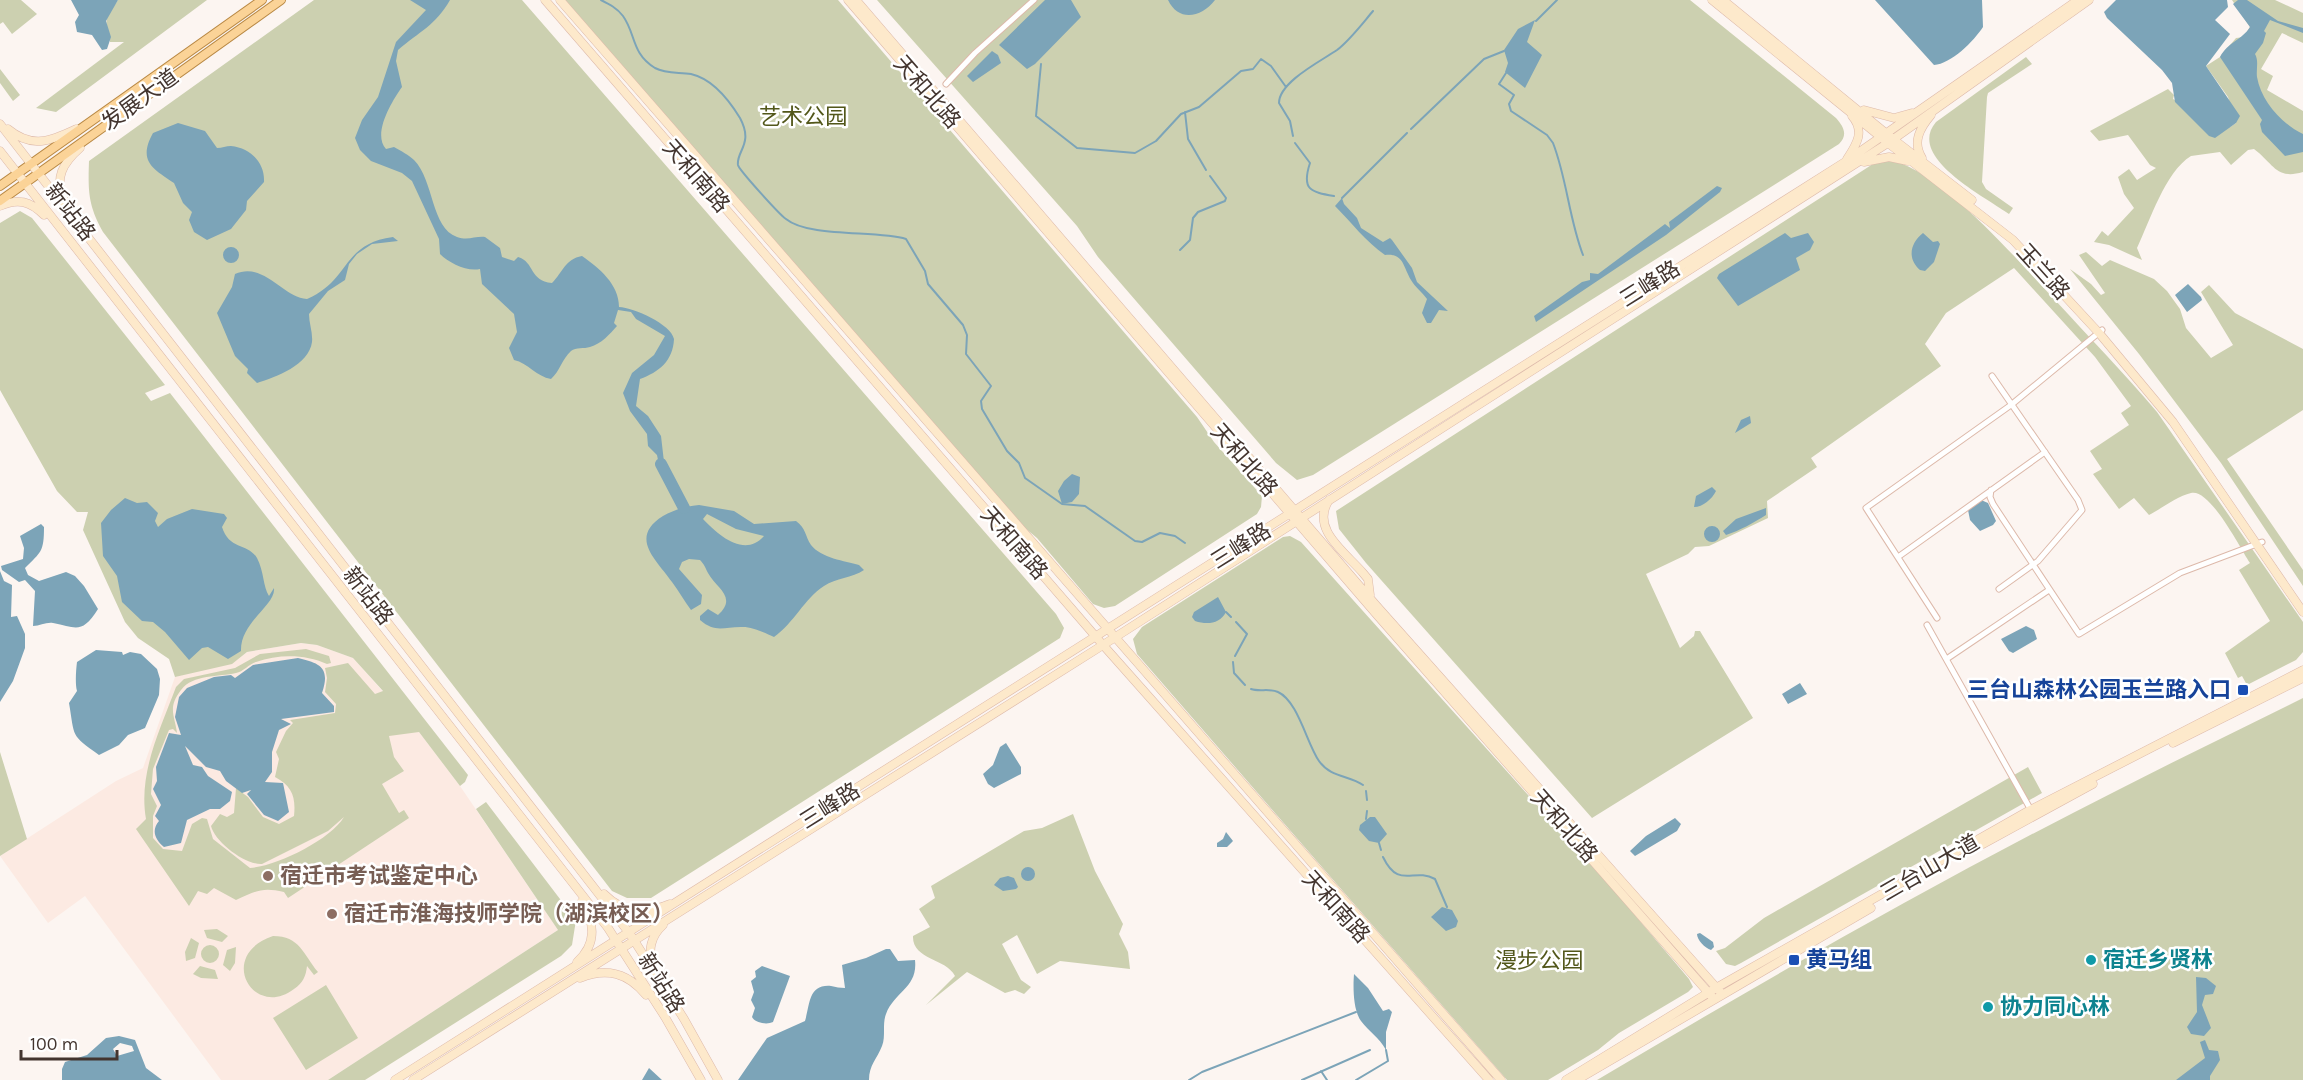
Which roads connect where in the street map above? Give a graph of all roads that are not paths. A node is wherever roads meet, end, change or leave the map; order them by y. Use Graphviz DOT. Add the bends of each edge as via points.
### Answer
graph roads {
  1 [pos="262,0"];
  2 [pos="281,0"];
  3 [pos="545,0"];
  4 [pos="560,0"];
  5 [pos="848,0"];
  6 [pos="856,0"];
  7 [pos="1034,0"];
  8 [pos="1712,0"];
  9 [pos="1723,0"];
  10 [pos="2078,0"];
  11 [pos="2089,0"];
  12 [pos="946,84"];
  13 [pos="1842,101"];
  14 [pos="1935,105"];
  15 [pos="94,120"];
  16 [pos="0,122"];
  17 [pos="100,129"];
  18 [pos="1887,138"];
  19 [pos="0,151"];
  20 [pos="32,164"];
  21 [pos="1846,165"];
  22 [pos="1931,172"];
  23 [pos="39,173"];
  24 [pos="18,174"];
  25 [pos="25,183"];
  26 [pos="0,186"];
  27 [pos="0,203"];
  28 [pos="79,224"];
  29 [pos="63,232"];
  30 [pos="2101,332"];
  31 [pos="1992,376"];
  32 [pos="2012,404"];
  33 [pos="2045,452"];
  34 [pos="1991,490"];
  35 [pos="1329,498"];
  36 [pos="1296,516"];
  37 [pos="2260,543"];
  38 [pos="1898,557"];
  39 [pos="2032,565"];
  40 [pos="1999,589"];
  41 [pos="2049,590"];
  42 [pos="1370,597"];
  43 [pos="2303,602"];
  44 [pos="2303,612"];
  45 [pos="1937,618"];
  46 [pos="1927,625"];
  47 [pos="1109,630"];
  48 [pos="1116,636"];
  49 [pos="1096,637"];
  50 [pos="1103,645"];
  51 [pos="1948,658"];
  52 [pos="2303,670"];
  53 [pos="2303,678"];
  54 [pos="2032,812"];
  55 [pos="580,870"];
  56 [pos="568,876"];
  57 [pos="696,896"];
  58 [pos="632,937"];
  59 [pos="620,944"];
  60 [pos="545,992"];
  61 [pos="1716,993"];
  62 [pos="678,1009"];
  63 [pos="665,1017"];
  64 [pos="395,1080"];
  65 [pos="413,1080"];
  66 [pos="701,1080"];
  67 [pos="718,1080"];
  68 [pos="1490,1080"];
  69 [pos="1501,1080"];
  70 [pos="1566,1080"];
  71 [pos="1577,1080"];
  1 -- 15 [label="main road, 发展大道"];
  2 -- 17 [label="main road, 发展大道"];
  3 -- 49 [label="street, 天和南路"];
  4 -- 47 [label="street, 天和南路"];
  5 -- 36 [label="street, 天和北路"];
  6 -- 36 [label="street, 天和北路"];
  7 -- 12 [label="street"];
  8 -- 13 [label="street, 玉兰路"];
  9 -- 13 [label="street, 玉兰路"];
  10 -- 14 [label="street, 三峰路"];
  11 -- 14 [label="street, 三峰路"];
  13 -- 14 [label="street" via="1869,113 1894,118"];
  13 -- 18 [label="street, 玉兰路"];
  13 -- 21 [label="street" via="1860,136"];
  14 -- 18 [label="street, 三峰路"];
  14 -- 22 [label="street" via="1917,143"];
  15 -- 16 [label="street" via="47,142 36,143 18,137"];
  15 -- 20 [label="main road, 发展大道"];
  16 -- 20 [label="street, 新站路"];
  17 -- 23 [label="main road, 发展大道"];
  17 -- 28 [label="street" via="71,156 59,175 60,191"];
  18 -- 21 [label="street, 三峰路"];
  18 -- 22 [label="street, 玉兰路"];
  19 -- 24 [label="street, 新站路"];
  20 -- 23 [label="street, 新站路"];
  20 -- 24 [label="main road, 发展大道"];
  21 -- 22 [label="street" via="1889,157"];
  21 -- 35 [label="street, 三峰路"];
  21 -- 36 [label="street, 三峰路"];
  22 -- 30 [label="street, 玉兰路" via="2016,235"];
  23 -- 25 [label="main road, 发展大道"];
  23 -- 28 [label="street, 新站路"];
  24 -- 25 [label="street, 新站路"];
  24 -- 26 [label="main road, 发展大道"];
  25 -- 27 [label="main road, 发展大道"];
  25 -- 29 [label="street, 新站路"];
  27 -- 29 [label="street" via="27,202"];
  28 -- 55 [label="street, 新站路"];
  29 -- 56 [label="street, 新站路"];
  30 -- 32 [label="street"];
  30 -- 37 [label="street, 玉兰路" via="2175,417"];
  31 -- 32 [label="street"];
  32 -- 33 [label="street"];
  32 -- 38 [label="street" via="1866,508"];
  33 -- 34 [label="street"];
  33 -- 39 [label="street" via="2082,510"];
  34 -- 38 [label="street"];
  34 -- 39 [label="street" via="1989,497"];
  35 -- 36 [label="street, 三峰路"];
  35 -- 42 [label="street" via="1322,511 1323,525 1368,579"];
  36 -- 42 [label="street, 天和北路"];
  36 -- 47 [label="street, 三峰路"];
  36 -- 48 [label="street, 三峰路"];
  36 -- 61 [label="street, 天和北路"];
  37 -- 41 [label="street" via="2181,573 2079,634"];
  37 -- 43 [label="street, 玉兰路"];
  37 -- 44 [label="street, 玉兰路"];
  38 -- 45 [label="street"];
  39 -- 40 [label="street"];
  39 -- 41 [label="street"];
  41 -- 51 [label="street"];
  42 -- 61 [label="street, 天和北路"];
  46 -- 51 [label="street"];
  47 -- 48 [label="street, 天和南路"];
  47 -- 49 [label="street, 三峰路"];
  48 -- 50 [label="street, 三峰路"];
  48 -- 69 [label="street, 天和南路"];
  49 -- 50 [label="street, 天和南路"];
  49 -- 57 [label="street, 三峰路"];
  50 -- 57 [label="street, 三峰路"];
  50 -- 68 [label="street, 天和南路"];
  51 -- 54 [label="street"];
  52 -- 54 [label="street, 三台山大道"];
  53 -- 54 [label="street, 三台山大道"];
  54 -- 61 [label="street, 三台山大道"];
  55 -- 57 [label="street" via="611,901 637,912"];
  55 -- 58 [label="street, 新站路"];
  56 -- 59 [label="street, 新站路"];
  56 -- 60 [label="street" via="589,913 592,937 585,955"];
  57 -- 58 [label="street, 三峰路"];
  57 -- 62 [label="street" via="656,931 650,948 652,961"];
  58 -- 59 [label="street, 三峰路"];
  58 -- 62 [label="street, 新站路"];
  59 -- 60 [label="street, 三峰路"];
  59 -- 63 [label="street, 新站路"];
  60 -- 63 [label="street" via="595,972 619,973 640,987"];
  60 -- 64 [label="street, 三峰路"];
  60 -- 65 [label="street, 三峰路"];
  61 -- 70 [label="street, 三台山大道"];
  61 -- 71 [label="street, 三台山大道"];
  62 -- 67 [label="street, 新站路"];
  63 -- 66 [label="street, 新站路"];
}
